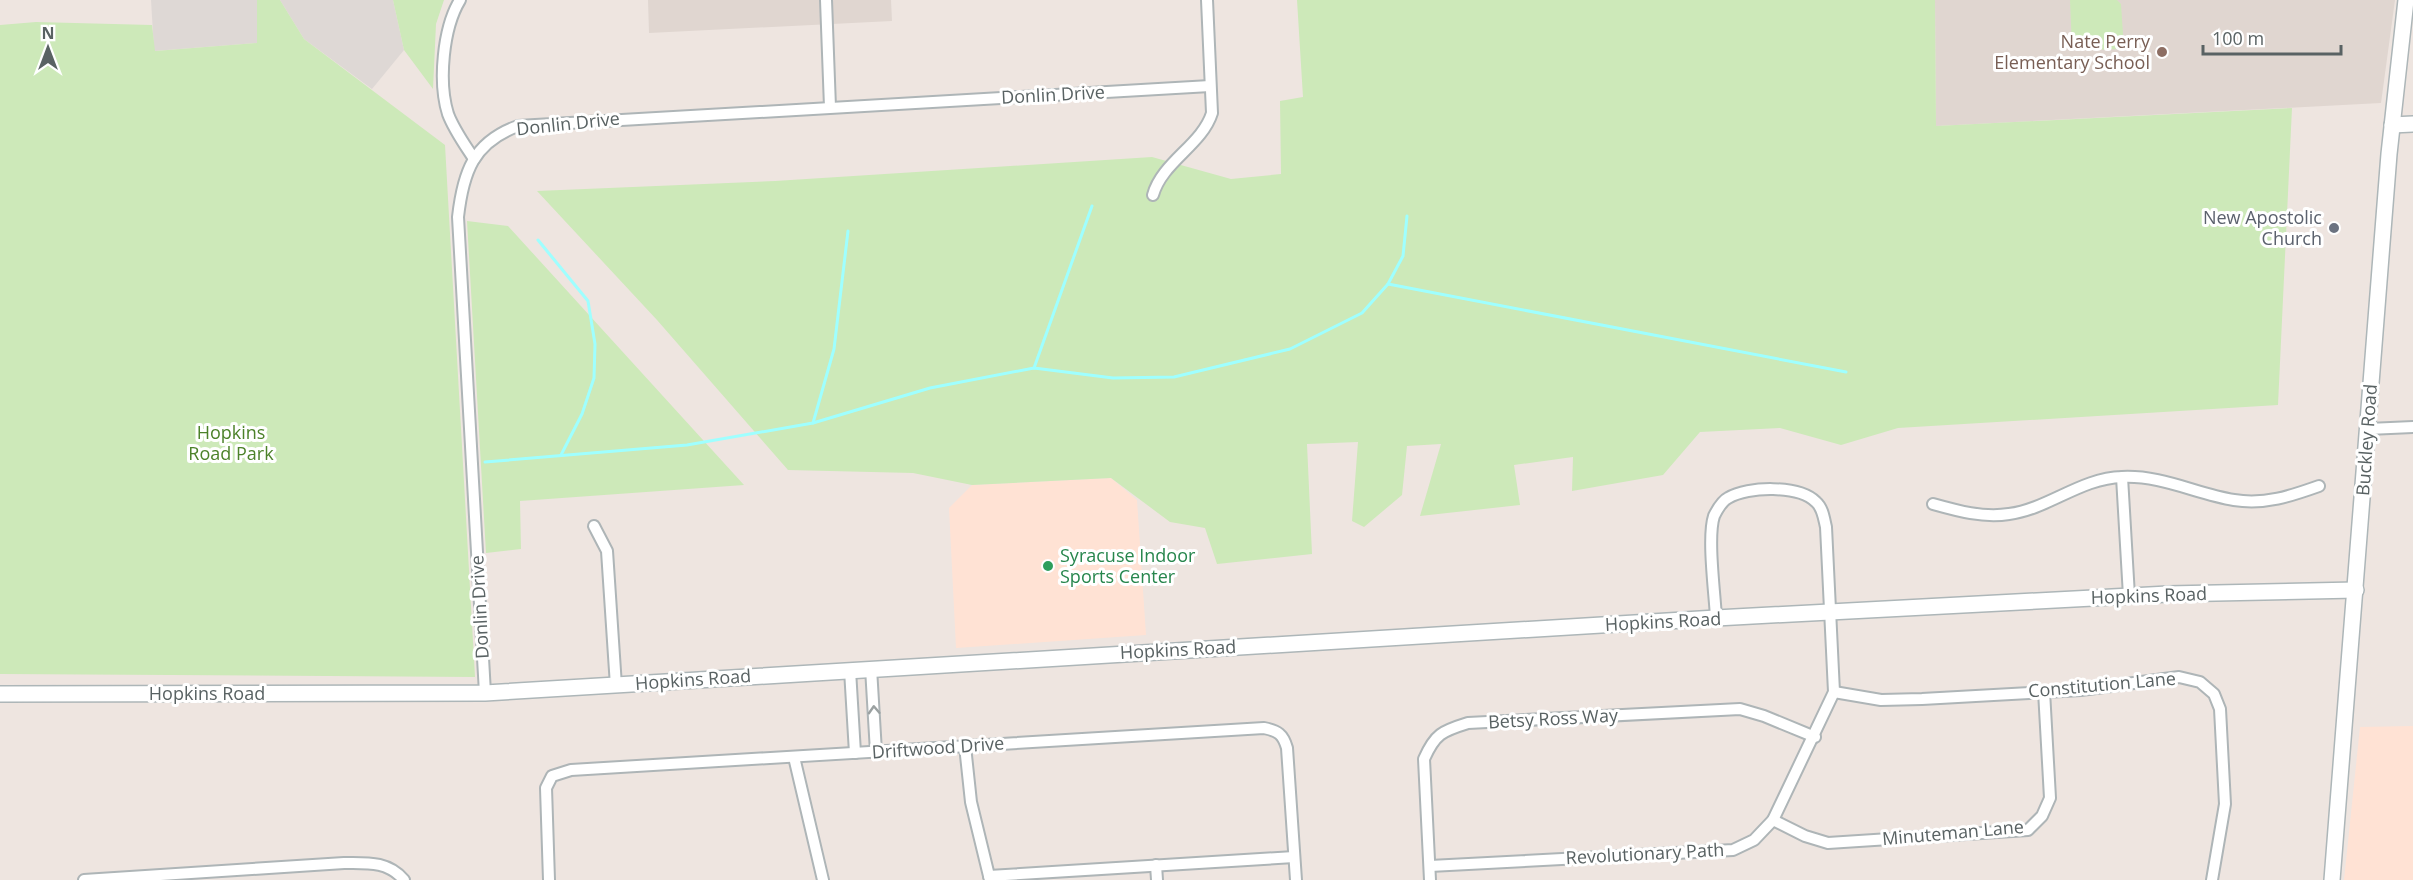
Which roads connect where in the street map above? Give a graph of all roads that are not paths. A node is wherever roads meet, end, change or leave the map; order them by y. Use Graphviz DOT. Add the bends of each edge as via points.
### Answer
graph roads {
  1 [pos="460,0"];
  2 [pos="826,0"];
  3 [pos="1207,0"];
  4 [pos="2406,0"];
  5 [pos="1210,86"];
  6 [pos="830,107"];
  7 [pos="2413,124"];
  8 [pos="2392,125"];
  9 [pos="474,159"];
  10 [pos="1153,195"];
  11 [pos="2413,427"];
  12 [pos="2368,429"];
  13 [pos="2122,477"];
  14 [pos="2319,486"];
  15 [pos="1933,504"];
  16 [pos="594,526"];
  17 [pos="2356,590"];
  18 [pos="2129,596"];
  19 [pos="1830,612"];
  20 [pos="1716,618"];
  21 [pos="871,668"];
  22 [pos="850,670"];
  23 [pos="616,686"];
  24 [pos="1834,692"];
  25 [pos="2044,692"];
  26 [pos="485,693"];
  27 [pos="0,694"];
  28 [pos="1815,737"];
  29 [pos="965,746"];
  30 [pos="876,752"];
  31 [pos="855,753"];
  32 [pos="794,757"];
  33 [pos="1773,820"];
  34 [pos="1294,857"];
  35 [pos="1156,866"];
  36 [pos="1430,866"];
  37 [pos="184,877"];
  38 [pos="990,878"];
  39 [pos="84,880"];
  40 [pos="404,880"];
  41 [pos="549,880"];
  42 [pos="823,880"];
  43 [pos="1157,880"];
  44 [pos="1296,880"];
  45 [pos="1430,880"];
  46 [pos="2212,880"];
  47 [pos="2332,880"];
  1 -- 9 [label="street" via="450,16 446,37 444,91 448,113"];
  2 -- 6 [label="street"];
  3 -- 5 [label="street"];
  4 -- 8 [label="street, Buckley Road"];
  5 -- 6 [label="street, Donlin Drive"];
  5 -- 10 [label="street" via="1209,121 1157,182"];
  6 -- 9 [label="street, Donlin Drive" via="518,126 501,132"];
  7 -- 8 [label="street"];
  8 -- 12 [label="street, Buckley Road"];
  9 -- 26 [label="street, Donlin Drive" via="463,180 458,217"];
  11 -- 12 [label="street"];
  12 -- 17 [label="street, Buckley Road"];
  13 -- 14 [label="street" via="2171,483 2246,501 2278,500"];
  13 -- 15 [label="street" via="2071,490 2011,514 1977,515"];
  13 -- 18 [label="street"];
  16 -- 23 [label="street" via="607,550"];
  17 -- 18 [label="street, Hopkins Road"];
  17 -- 47 [label="street, Buckley Road"];
  18 -- 19 [label="street, Hopkins Road"];
  19 -- 20 [label="street, Hopkins Road"];
  19 -- 20 [label="street" via="1826,527 1821,507 1803,493 1778,489 1737,493 1725,499 1716,513 1712,537"];
  19 -- 24 [label="street, Revolutionary Path"];
  20 -- 21 [label="street, Hopkins Road"];
  21 -- 22 [label="street, Hopkins Road"];
  30 -- 21 [label="street, one-way"];
  22 -- 23 [label="street, Hopkins Road"];
  22 -- 31 [label="street"];
  23 -- 26 [label="street, Hopkins Road"];
  24 -- 25 [label="street, Constitution Lane" via="1881,700"];
  24 -- 28 [label="street, Revolutionary Path"];
  25 -- 33 [label="street, Minuteman Lane" via="2050,798 2042,816 2028,830 1827,843"];
  25 -- 46 [label="street, Constitution Lane" via="2179,677 2200,682 2214,694 2220,709 2225,804"];
  26 -- 27 [label="street, Hopkins Road"];
  28 -- 33 [label="street, Revolutionary Path"];
  28 -- 36 [label="street, Betsy Ross Way" via="1740,709 1468,723 1446,730 1432,740 1424,759"];
  29 -- 30 [label="street, Driftwood Drive"];
  29 -- 34 [label="street, Driftwood Drive" via="1264,728 1277,731 1284,736 1287,748"];
  29 -- 38 [label="street" via="971,802"];
  30 -- 31 [label="street, Driftwood Drive"];
  31 -- 32 [label="street, Driftwood Drive"];
  32 -- 41 [label="street, Driftwood Drive" via="557,774 549,782 544,798"];
  32 -- 42 [label="street"];
  33 -- 36 [label="street, Revolutionary Path" via="1754,840 1733,850"];
  34 -- 35 [label="street"];
  34 -- 44 [label="street, Driftwood Drive"];
  35 -- 38 [label="street"];
  35 -- 43 [label="street"];
  36 -- 45 [label="street, Betsy Ross Way"];
  37 -- 39 [label="street"];
  37 -- 40 [label="street" via="371,864 396,871"];
}
